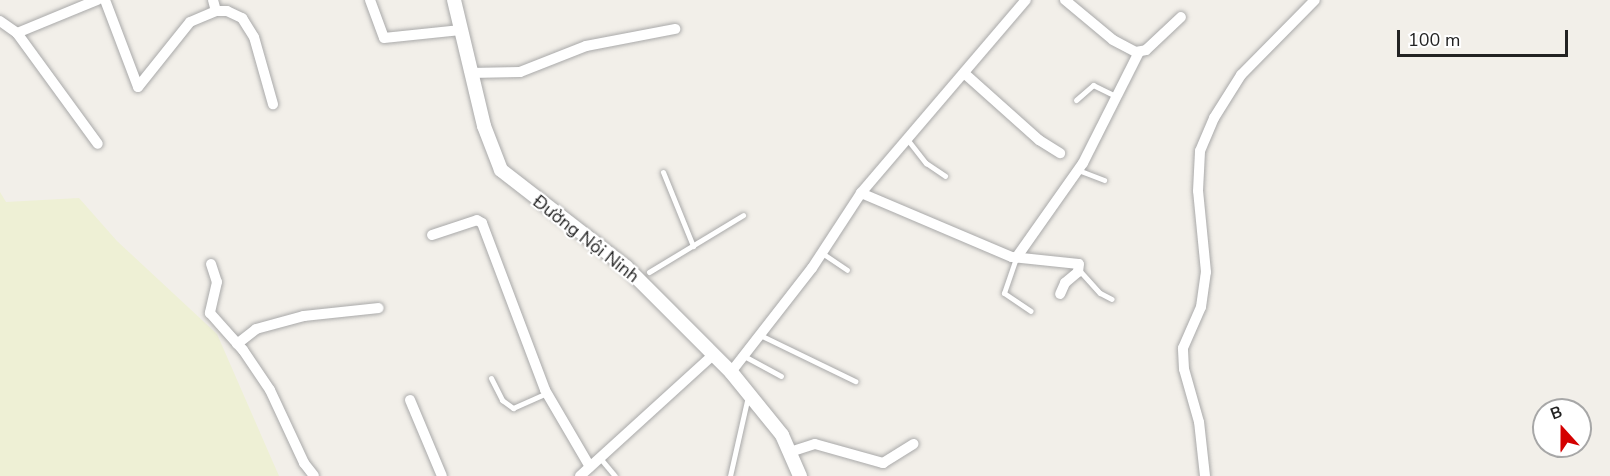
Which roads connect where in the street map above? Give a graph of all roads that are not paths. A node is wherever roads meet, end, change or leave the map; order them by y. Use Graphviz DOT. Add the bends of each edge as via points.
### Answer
graph roads {
  1 [pos="97,0"];
  2 [pos="105,0"];
  3 [pos="213,0"];
  4 [pos="370,0"];
  5 [pos="454,0"];
  6 [pos="1026,0"];
  7 [pos="1065,0"];
  8 [pos="1316,0"];
  9 [pos="216,11"];
  10 [pos="1181,17"];
  11 [pos="1,23"];
  12 [pos="675,29"];
  13 [pos="461,30"];
  14 [pos="16,33"];
  15 [pos="1139,52"];
  16 [pos="470,73"];
  17 [pos="964,73"];
  18 [pos="1116,96"];
  19 [pos="1076,100"];
  20 [pos="273,104"];
  21 [pos="907,140"];
  22 [pos="98,144"];
  23 [pos="1060,153"];
  24 [pos="1078,170"];
  25 [pos="663,172"];
  26 [pos="945,176"];
  27 [pos="1104,180"];
  28 [pos="861,193"];
  29 [pos="743,215"];
  30 [pos="432,235"];
  31 [pos="693,246"];
  32 [pos="822,253"];
  33 [pos="1016,258"];
  34 [pos="211,264"];
  35 [pos="846,270"];
  36 [pos="1079,270"];
  37 [pos="644,275"];
  38 [pos="1060,294"];
  39 [pos="1112,299"];
  40 [pos="379,308"];
  41 [pos="1031,311"];
  42 [pos="760,335"];
  43 [pos="237,344"];
  44 [pos="713,355"];
  45 [pos="744,356"];
  46 [pos="731,372"];
  47 [pos="781,376"];
  48 [pos="491,378"];
  49 [pos="855,381"];
  50 [pos="547,393"];
  51 [pos="748,394"];
  52 [pos="410,400"];
  53 [pos="914,444"];
  54 [pos="790,452"];
  55 [pos="600,458"];
  56 [pos="590,467"];
  57 [pos="314,476"];
  58 [pos="441,476"];
  59 [pos="580,476"];
  60 [pos="615,476"];
  61 [pos="730,476"];
  62 [pos="800,476"];
  63 [pos="1205,476"];
  1 -- 14 [label="street"];
  2 -- 9 [label="street" via="138,87 143,86 187,25"];
  3 -- 9 [label="street"];
  4 -- 13 [label="street" via="384,38"];
  5 -- 13 [label="street, Đường Nội Ninh"];
  6 -- 17 [label="street"];
  7 -- 15 [label="street" via="1113,40"];
  8 -- 63 [label="street" via="1241,75 1214,118 1200,151 1198,191 1206,272 1201,307 1183,348 1184,369 1199,422"];
  9 -- 20 [label="street" via="235,14 247,26"];
  10 -- 15 [label="street"];
  11 -- 14 [label="street"];
  12 -- 16 [label="street" via="586,46 520,72"];
  13 -- 16 [label="street, Đường Nội Ninh"];
  14 -- 22 [label="street"];
  15 -- 18 [label="street"];
  16 -- 37 [label="street, Đường Nội Ninh" via="487,137 501,170"];
  17 -- 21 [label="street"];
  17 -- 23 [label="street" via="1038,140"];
  18 -- 19 [label="lane" via="1093,85"];
  18 -- 24 [label="street"];
  21 -- 26 [label="lane" via="926,163"];
  21 -- 28 [label="street"];
  24 -- 27 [label="lane"];
  24 -- 33 [label="street"];
  25 -- 31 [label="lane"];
  28 -- 32 [label="street"];
  28 -- 33 [label="street"];
  29 -- 31 [label="lane"];
  30 -- 50 [label="street" via="477,220 482,223"];
  31 -- 37 [label="lane"];
  32 -- 35 [label="lane"];
  32 -- 42 [label="street"];
  33 -- 36 [label="street" via="1069,261 1079,264"];
  33 -- 41 [label="lane" via="1004,293"];
  34 -- 43 [label="street" via="217,282 210,314"];
  36 -- 38 [label="street"];
  36 -- 39 [label="lane" via="1100,293"];
  37 -- 44 [label="street, Đường Nội Ninh"];
  40 -- 43 [label="street" via="304,316 256,329"];
  42 -- 45 [label="street"];
  42 -- 49 [label="lane"];
  43 -- 57 [label="street" via="270,390"];
  44 -- 46 [label="street, Đường Nội Ninh"];
  44 -- 55 [label="street"];
  45 -- 46 [label="street"];
  45 -- 47 [label="lane"];
  46 -- 51 [label="street, Đường Nội Ninh"];
  48 -- 50 [label="lane" via="502,400 513,408"];
  50 -- 56 [label="street"];
  51 -- 54 [label="street, Đường Nội Ninh"];
  51 -- 61 [label="lane"];
  52 -- 58 [label="street"];
  53 -- 54 [label="street" via="883,463 824,445 807,444"];
  54 -- 62 [label="street, Đường Nội Ninh"];
  55 -- 56 [label="street"];
  55 -- 60 [label="lane"];
  56 -- 59 [label="street"];
}
